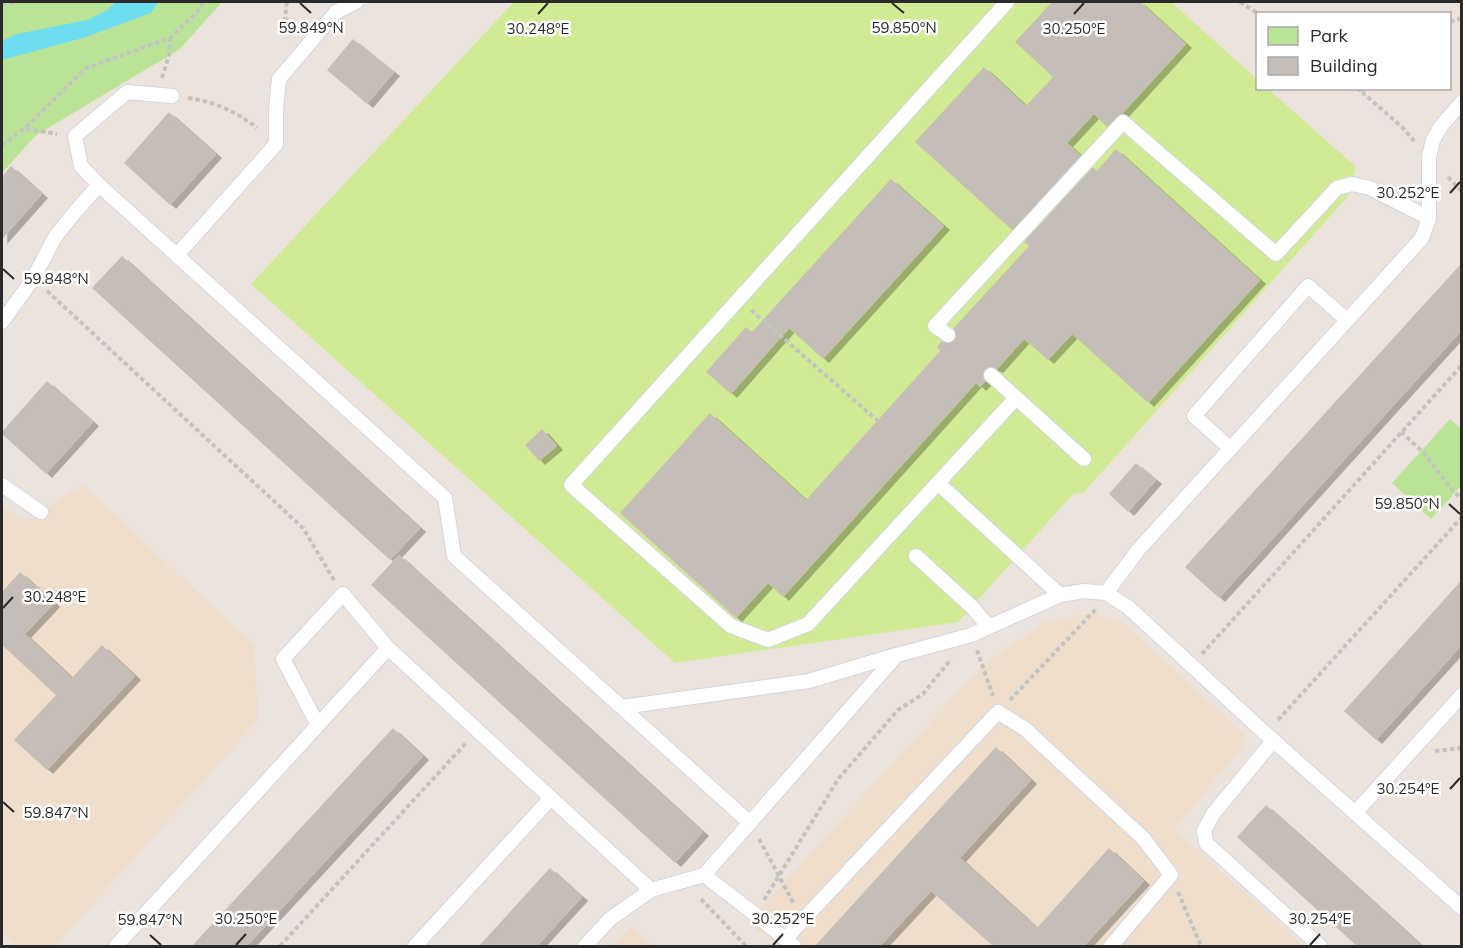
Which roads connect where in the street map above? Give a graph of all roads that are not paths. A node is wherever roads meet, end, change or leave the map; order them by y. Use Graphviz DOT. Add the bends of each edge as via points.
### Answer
graph roads {
  1 [pos="356,2"];
  2 [pos="1007,2"];
  3 [pos="165,95"];
  4 [pos="1461,102"];
  5 [pos="99,185"];
  6 [pos="1429,218"];
  7 [pos="177,255"];
  8 [pos="1347,320"];
  9 [pos="2,322"];
  10 [pos="948,335"];
  11 [pos="990,375"];
  12 [pos="1016,398"];
  13 [pos="1230,448"];
  14 [pos="1084,459"];
  15 [pos="938,483"];
  16 [pos="2,485"];
  17 [pos="41,512"];
  18 [pos="916,556"];
  19 [pos="1106,593"];
  20 [pos="1059,595"];
  21 [pos="989,627"];
  22 [pos="387,648"];
  23 [pos="897,655"];
  24 [pos="1461,695"];
  25 [pos="622,707"];
  26 [pos="318,725"];
  27 [pos="1270,737"];
  28 [pos="551,798"];
  29 [pos="1355,813"];
  30 [pos="750,823"];
  31 [pos="704,875"];
  32 [pos="651,890"];
  33 [pos="1461,908"];
  34 [pos="790,943"];
  35 [pos="116,946"];
  36 [pos="415,946"];
  37 [pos="585,946"];
  38 [pos="1111,946"];
  39 [pos="1320,946"];
  1 -- 7 [label="lane" via="336,12 279,79 276,144"];
  2 -- 15 [label="lane" via="571,485 732,626 768,640 808,624"];
  3 -- 5 [label="lane" via="127,92 75,136 81,166"];
  4 -- 6 [label="lane" via="1432,140"];
  5 -- 7 [label="lane"];
  5 -- 9 [label="lane" via="56,237 33,279"];
  6 -- 8 [label="lane" via="1422,238"];
  6 -- 10 [label="lane" via="1370,188 1352,184 1337,188 1276,254 1124,122 935,326"];
  7 -- 25 [label="lane" via="446,498 454,556"];
  8 -- 13 [label="lane"];
  8 -- 13 [label="lane" via="1308,286 1194,416"];
  11 -- 12 [label="lane"];
  12 -- 14 [label="lane"];
  12 -- 15 [label="lane"];
  13 -- 19 [label="lane" via="1139,549"];
  15 -- 20 [label="lane"];
  16 -- 17 [label="lane"];
  18 -- 21 [label="lane"];
  19 -- 20 [label="lane"];
  19 -- 27 [label="lane" via="1128,607"];
  20 -- 21 [label="lane"];
  21 -- 23 [label="lane"];
  22 -- 26 [label="lane"];
  22 -- 26 [label="lane" via="343,594 284,659"];
  22 -- 28 [label="lane"];
  23 -- 25 [label="lane" via="809,681"];
  23 -- 30 [label="lane"];
  24 -- 29 [label="lane"];
  25 -- 30 [label="lane"];
  26 -- 35 [label="lane"];
  27 -- 29 [label="lane"];
  27 -- 39 [label="lane" via="1213,814 1204,831 1206,843"];
  28 -- 32 [label="lane"];
  28 -- 36 [label="lane"];
  29 -- 33 [label="lane"];
  30 -- 31 [label="lane"];
  31 -- 32 [label="lane"];
  31 -- 34 [label="lane"];
  32 -- 37 [label="lane" via="610,919"];
  34 -- 38 [label="lane" via="802,920 998,712 1025,729 1144,838 1171,875"];
}
